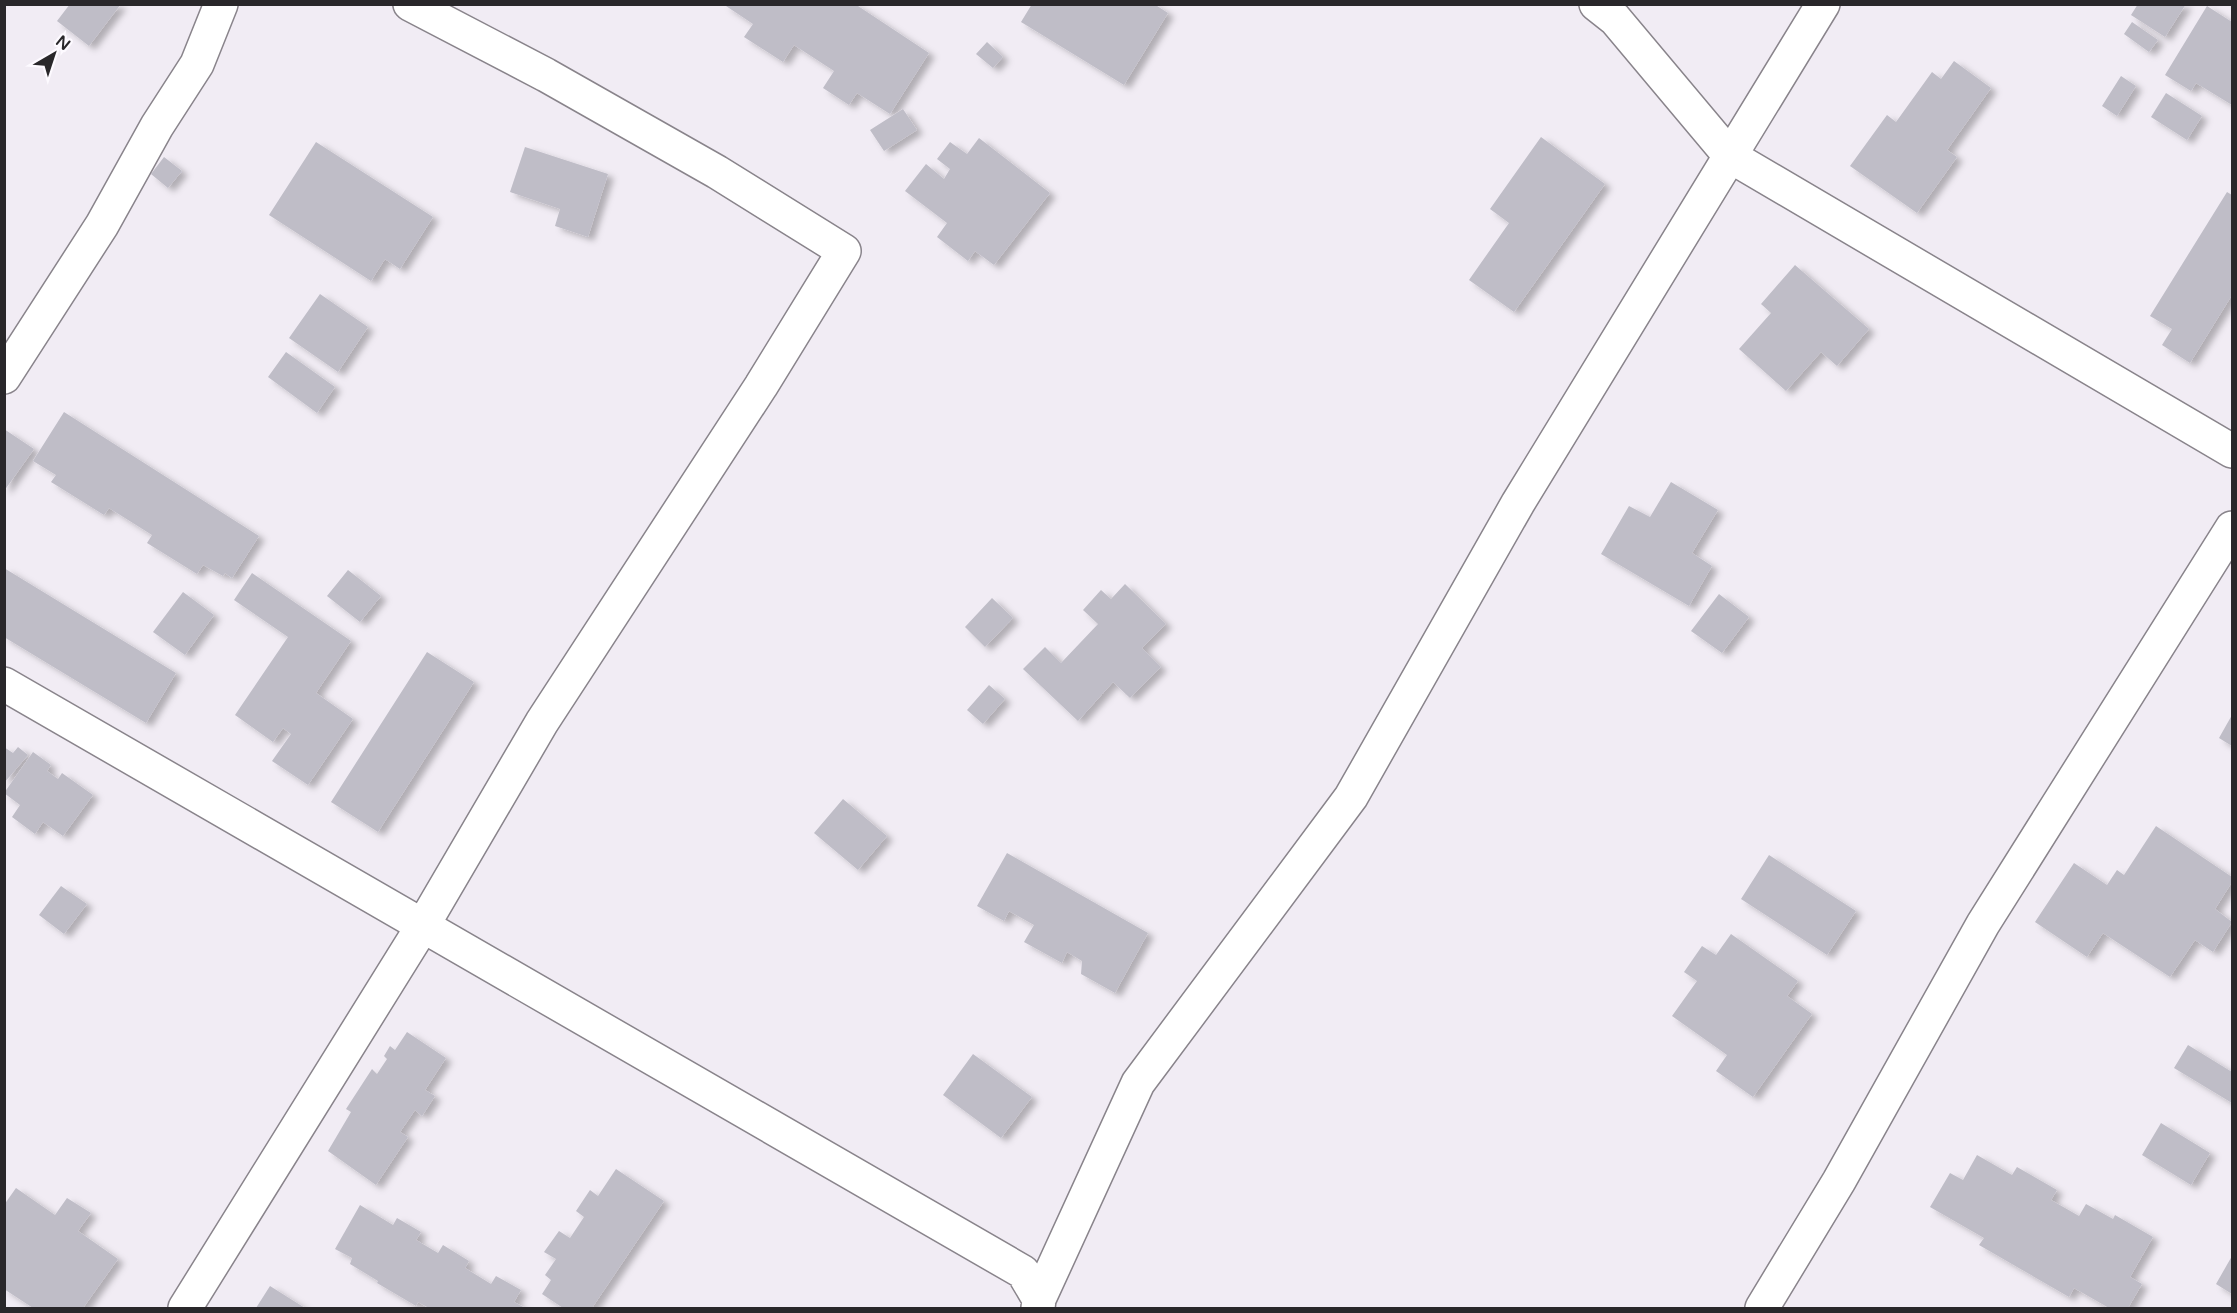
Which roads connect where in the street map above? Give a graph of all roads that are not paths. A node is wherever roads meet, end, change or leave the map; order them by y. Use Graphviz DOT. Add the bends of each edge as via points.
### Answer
graph roads {
  1 [pos="221,4"];
  2 [pos="410,4"];
  3 [pos="1596,4"];
  4 [pos="1823,4"];
  5 [pos="1730,156"];
  6 [pos="4,377"];
  7 [pos="2232,451"];
  8 [pos="2232,528"];
  9 [pos="4,684"];
  10 [pos="422,927"];
  11 [pos="1039,1304"];
  12 [pos="185,1308"];
  13 [pos="1762,1308"];
  1 -- 6 [label="street" via="197,64 102,225"];
  2 -- 10 [label="street" via="546,75 717,172 844,251 542,722"];
  3 -- 5 [label="street" via="1615,19"];
  4 -- 5 [label="street"];
  5 -- 7 [label="street"];
  5 -- 11 [label="street" via="1518,503 1351,797 1138,1083"];
  8 -- 13 [label="street" via="1983,924 1839,1181"];
  9 -- 10 [label="street"];
  10 -- 11 [label="street" via="1023,1272"];
  10 -- 12 [label="street"];
}
